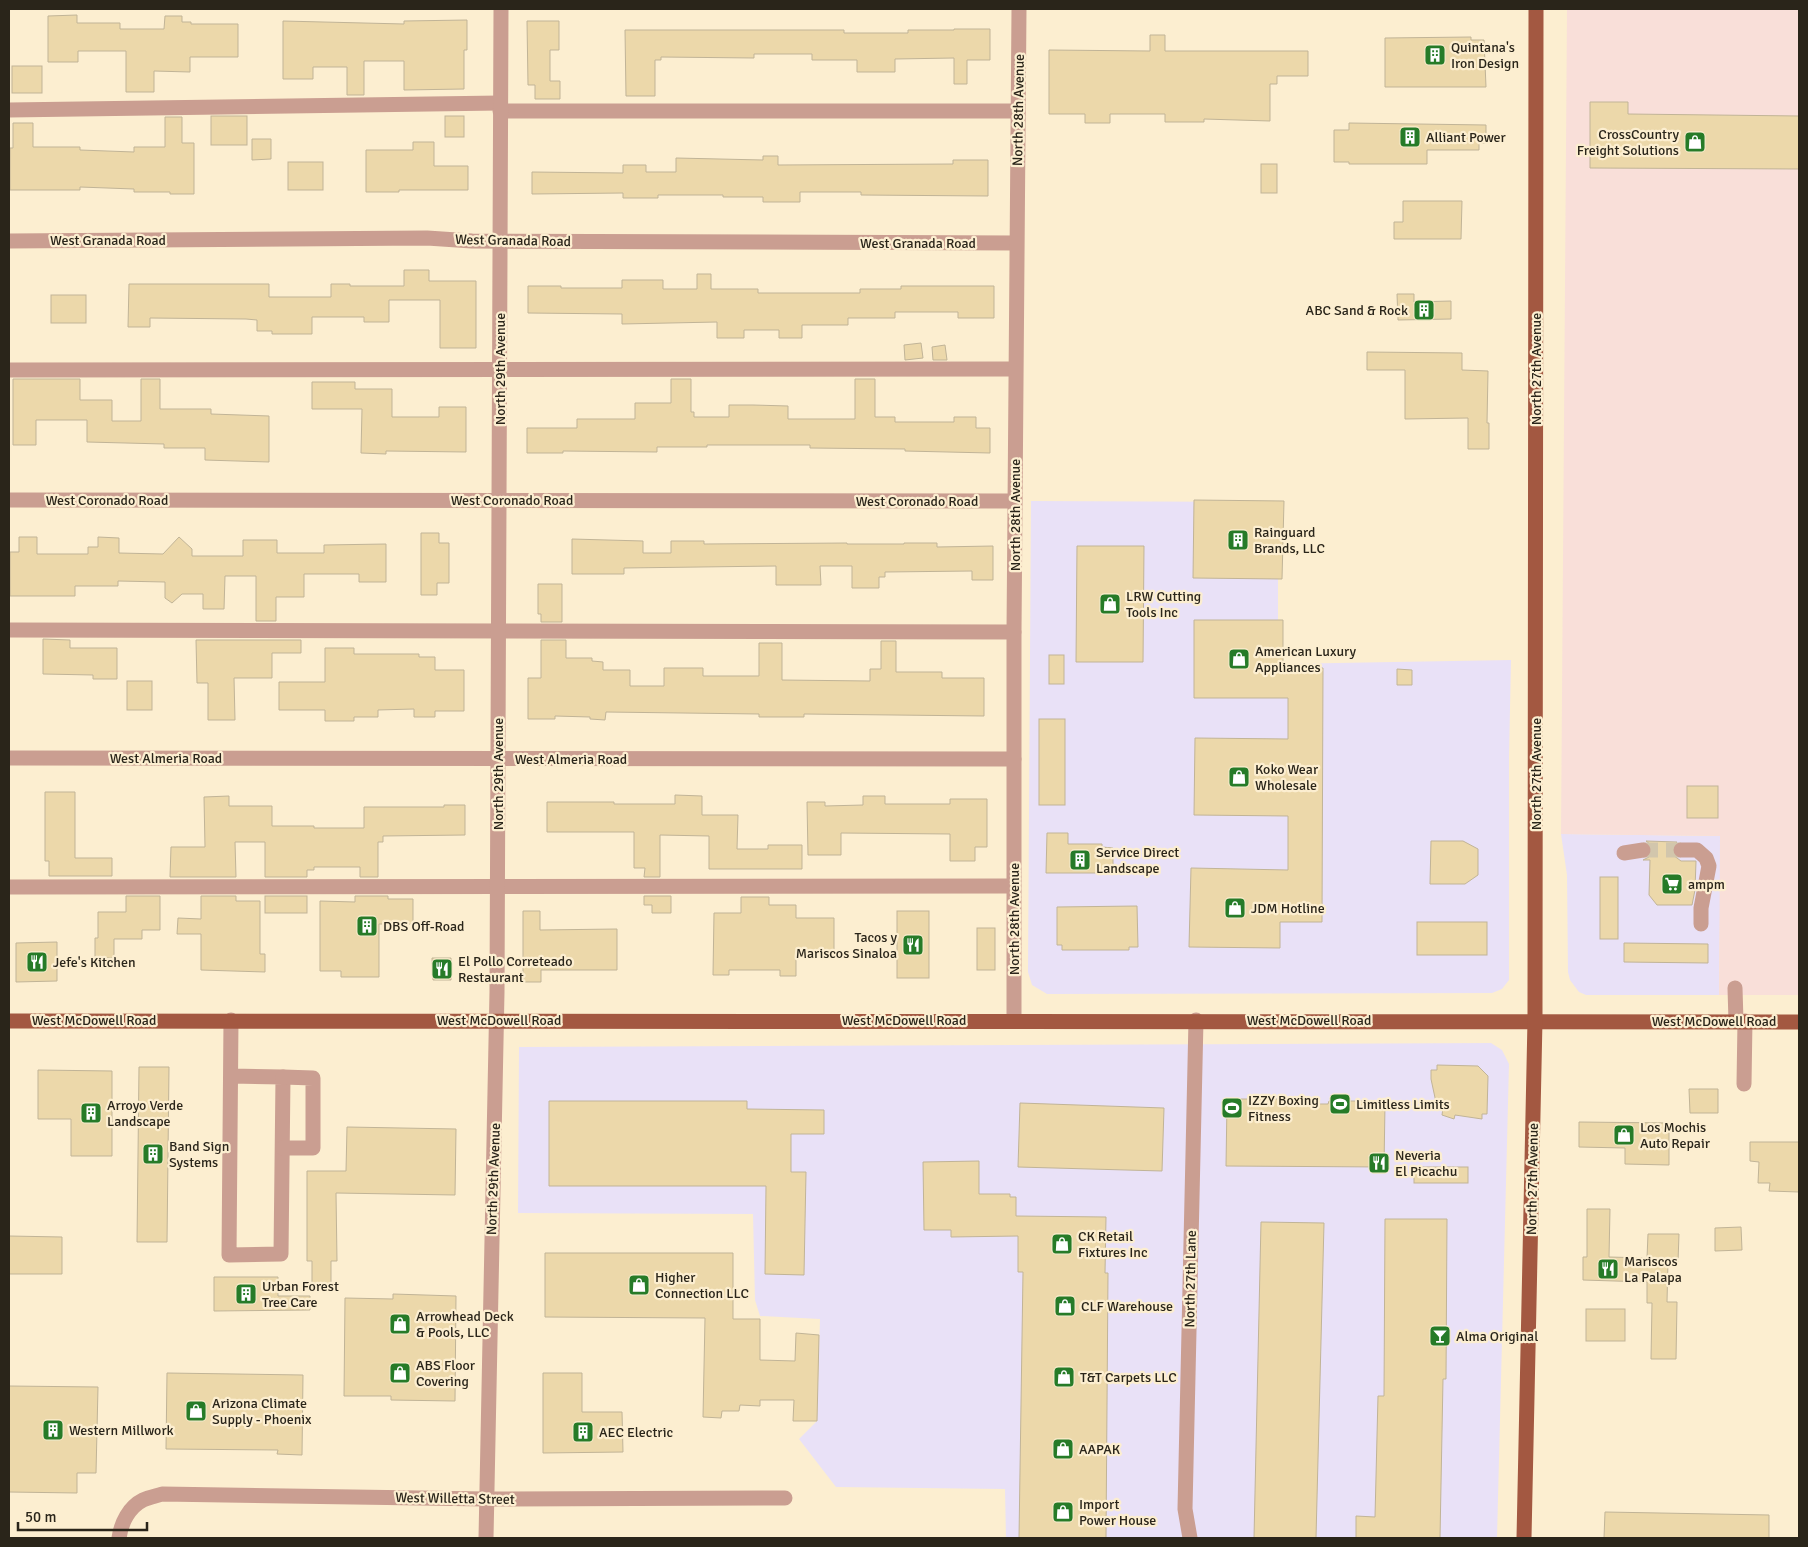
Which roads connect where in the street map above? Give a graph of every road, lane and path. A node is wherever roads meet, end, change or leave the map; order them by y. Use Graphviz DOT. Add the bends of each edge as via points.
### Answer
graph roads {
  1 [pos="501,9"];
  2 [pos="1019,9"];
  3 [pos="1536,9"];
  4 [pos="500,107"];
  5 [pos="9,110"];
  6 [pos="1018,111"];
  7 [pos="9,241"];
  8 [pos="500,241"];
  9 [pos="1016,243"];
  10 [pos="500,369"];
  11 [pos="1015,369"];
  12 [pos="9,370"];
  13 [pos="9,500"];
  14 [pos="499,500"];
  15 [pos="1015,501"];
  16 [pos="9,630"];
  17 [pos="498,631"];
  18 [pos="1014,632"];
  19 [pos="9,758"];
  20 [pos="498,758"];
  21 [pos="1014,759"];
  22 [pos="1643,850"];
  23 [pos="1681,850"];
  24 [pos="1624,853"];
  25 [pos="1013,886"];
  26 [pos="9,887"];
  27 [pos="497,887"];
  28 [pos="1701,924"];
  29 [pos="1735,988"];
  30 [pos="9,1020"];
  31 [pos="231,1020"];
  32 [pos="496,1020"];
  33 [pos="1014,1020"];
  34 [pos="1196,1020"];
  35 [pos="1535,1020"];
  36 [pos="1741,1021"];
  37 [pos="1799,1022"];
  38 [pos="231,1076"];
  39 [pos="283,1077"];
  40 [pos="1744,1084"];
  41 [pos="282,1148"];
  42 [pos="785,1498"];
  43 [pos="486,1499"];
  44 [pos="119,1538"];
  45 [pos="486,1538"];
  46 [pos="1190,1538"];
  47 [pos="1524,1538"];
  1 -- 4 [label="street, North 29th Avenue"];
  2 -- 6 [label="street, North 28th Avenue"];
  3 -- 35 [label="main road, North 27th Avenue"];
  4 -- 5 [label="street"];
  4 -- 6 [label="street"];
  4 -- 8 [label="street, North 29th Avenue"];
  6 -- 9 [label="street, North 28th Avenue"];
  7 -- 8 [label="street, West Granada Road" via="427,238"];
  8 -- 9 [label="street, West Granada Road"];
  8 -- 10 [label="street, North 29th Avenue"];
  9 -- 11 [label="street, North 28th Avenue"];
  10 -- 11 [label="street"];
  10 -- 12 [label="street"];
  10 -- 14 [label="street, North 29th Avenue"];
  11 -- 15 [label="street, North 28th Avenue"];
  13 -- 14 [label="street, West Coronado Road"];
  14 -- 15 [label="street, West Coronado Road"];
  14 -- 17 [label="street, North 29th Avenue"];
  15 -- 18 [label="street, North 28th Avenue"];
  16 -- 17 [label="street"];
  17 -- 18 [label="street"];
  17 -- 20 [label="street, North 29th Avenue"];
  18 -- 21 [label="street, North 28th Avenue"];
  19 -- 20 [label="street, West Almeria Road"];
  20 -- 21 [label="street, West Almeria Road"];
  20 -- 27 [label="street, North 29th Avenue"];
  21 -- 25 [label="street, North 28th Avenue"];
  22 -- 24 [label="street"];
  23 -- 28 [label="street" via="1697,850 1709,866"];
  25 -- 27 [label="street"];
  25 -- 33 [label="street, North 28th Avenue"];
  26 -- 27 [label="street"];
  27 -- 32 [label="street, North 29th Avenue"];
  29 -- 36 [label="street"];
  30 -- 31 [label="main road, West McDowell Road"];
  31 -- 32 [label="main road, West McDowell Road"];
  31 -- 38 [label="street"];
  32 -- 33 [label="main road, West McDowell Road"];
  32 -- 43 [label="street, North 29th Avenue"];
  33 -- 34 [label="main road, West McDowell Road"];
  34 -- 35 [label="main road, West McDowell Road"];
  34 -- 46 [label="street, North 27th Lane" via="1185,1510"];
  35 -- 36 [label="main road, West McDowell Road"];
  35 -- 47 [label="main road, North 27th Avenue"];
  36 -- 37 [label="main road, West McDowell Road"];
  36 -- 40 [label="street"];
  38 -- 39 [label="street"];
  38 -- 41 [label="street" via="229,1255 281,1254"];
  39 -- 41 [label="street"];
  39 -- 41 [label="street" via="313,1078 312,1148"];
  42 -- 43 [label="street, West Willetta Street"];
  43 -- 44 [label="street, West Willetta Street" via="162,1494 142,1500 130,1512 120,1525"];
  43 -- 45 [label="street, North 29th Avenue"];
}
